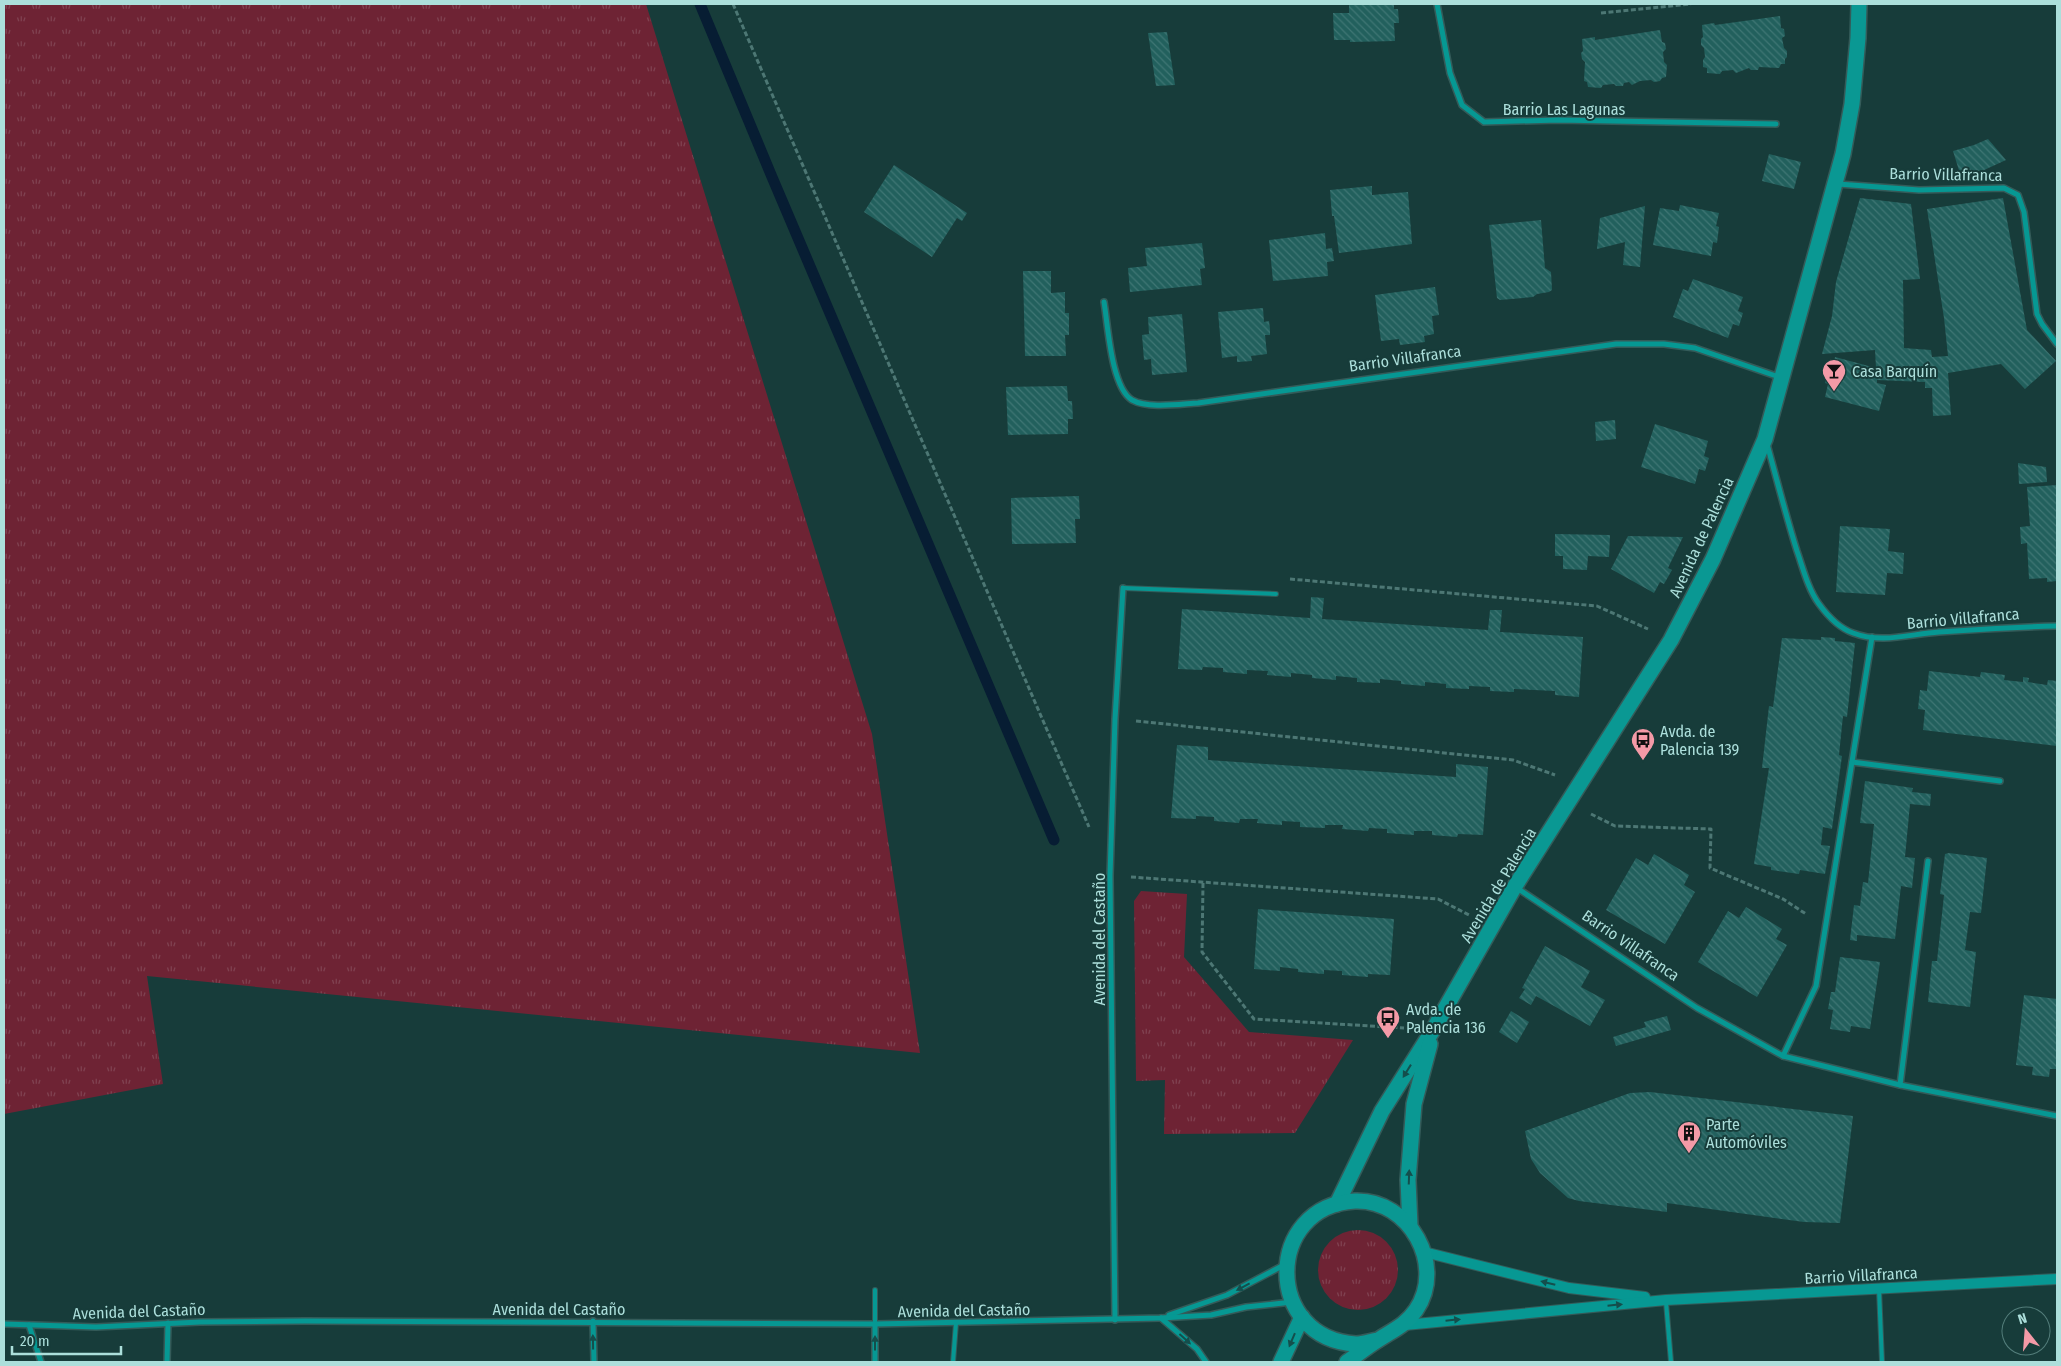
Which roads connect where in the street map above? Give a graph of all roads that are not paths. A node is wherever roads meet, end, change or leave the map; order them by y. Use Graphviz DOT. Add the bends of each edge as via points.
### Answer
graph roads {
  1 [pos="1438,4"];
  2 [pos="1859,4"];
  3 [pos="1776,124"];
  4 [pos="1835,184"];
  5 [pos="1104,302"];
  6 [pos="2057,344"];
  7 [pos="1782,378"];
  8 [pos="1765,439"];
  9 [pos="1123,588"];
  10 [pos="1276,594"];
  11 [pos="2057,626"];
  12 [pos="1872,637"];
  13 [pos="1852,762"];
  14 [pos="2000,781"];
  15 [pos="1928,861"];
  16 [pos="1515,886"];
  17 [pos="1433,1030"];
  18 [pos="1783,1056"];
  19 [pos="1900,1085"];
  20 [pos="2057,1116"];
  21 [pos="1337,1204"];
  22 [pos="1410,1226"];
  23 [pos="1424,1252"];
  24 [pos="1286,1264"];
  25 [pos="2057,1279"];
  26 [pos="1879,1289"];
  27 [pos="875,1290"];
  28 [pos="1666,1300"];
  29 [pos="1292,1302"];
  30 [pos="1302,1317"];
  31 [pos="1161,1318"];
  32 [pos="1115,1320"];
  33 [pos="593,1321"];
  34 [pos="956,1322"];
  35 [pos="168,1323"];
  36 [pos="4,1324"];
  37 [pos="29,1324"];
  38 [pos="875,1324"];
  39 [pos="1405,1325"];
  40 [pos="1378,1340"];
  41 [pos="41,1362"];
  42 [pos="167,1362"];
  43 [pos="594,1362"];
  44 [pos="875,1362"];
  45 [pos="953,1362"];
  46 [pos="1206,1362"];
  47 [pos="1281,1362"];
  48 [pos="1347,1362"];
  49 [pos="1671,1362"];
  50 [pos="1882,1362"];
  1 -- 3 [label="street, Barrio Las Lagunas" via="1450,72 1462,106 1484,122 1558,120"];
  2 -- 4 [label="highway, Avenida de Palencia" via="1852,104"];
  4 -- 6 [label="street, Barrio Villafranca" via="1920,190 2004,188 2018,195 2024,212 2037,314"];
  4 -- 7 [label="highway, Avenida de Palencia"];
  5 -- 7 [label="street, Barrio Villafranca" via="1120,386 1133,401 1150,404 1198,403 1616,344 1695,348"];
  7 -- 8 [label="highway, Avenida de Palencia"];
  8 -- 12 [label="street, Barrio Villafranca" via="1804,571 1818,602 1831,620 1852,633"];
  8 -- 16 [label="highway, Avenida de Palencia" via="1713,559 1671,640"];
  9 -- 10 [label="lane"];
  9 -- 32 [label="street, Avenida del Castaño" via="1110,876"];
  11 -- 12 [label="street, Barrio Villafranca" via="1926,633 1898,639"];
  12 -- 13 [label="street"];
  13 -- 14 [label="street"];
  13 -- 18 [label="street" via="1816,986"];
  15 -- 19 [label="street"];
  16 -- 17 [label="highway, Avenida de Palencia"];
  16 -- 18 [label="street, Barrio Villafranca" via="1697,1008"];
  17 -- 21 [label="highway, one-way" via="1382,1111"];
  22 -- 17 [label="highway, one-way" via="1408,1180 1414,1104"];
  18 -- 19 [label="street, Barrio Villafranca"];
  19 -- 20 [label="street, Barrio Villafranca"];
  21 -- 22 [label="highway" via="1357,1201 1377,1205 1395,1213"];
  21 -- 24 [label="highway" via="1302,1226 1291,1244"];
  22 -- 23 [label="highway"];
  28 -- 23 [label="street, Barrio Villafranca, one-way" via="1569,1288"];
  23 -- 39 [label="highway" via="1428,1271 1425,1291"];
  24 -- 29 [label="highway" via="1286,1284"];
  24 -- 31 [label="street, Avenida del Castaño, one-way" via="1227,1295"];
  25 -- 26 [label="street, Barrio Villafranca"];
  26 -- 28 [label="street, Barrio Villafranca"];
  26 -- 50 [label="lane"];
  27 -- 38 [label="lane"];
  39 -- 28 [label="street, Barrio Villafranca, one-way"];
  28 -- 49 [label="lane"];
  29 -- 30 [label="highway"];
  29 -- 31 [label="street, Avenida del Castaño" via="1211,1315"];
  30 -- 40 [label="highway" via="1317,1332 1336,1341 1357,1344"];
  30 -- 47 [label="highway, one-way"];
  31 -- 32 [label="street, Avenida del Castaño"];
  31 -- 46 [label="street, one-way"];
  32 -- 34 [label="street, Avenida del Castaño"];
  33 -- 35 [label="street, Avenida del Castaño"];
  33 -- 38 [label="street, Avenida del Castaño"];
  43 -- 33 [label="street, one-way"];
  34 -- 38 [label="street, Avenida del Castaño"];
  34 -- 45 [label="lane"];
  35 -- 37 [label="street, Avenida del Castaño" via="96,1327"];
  35 -- 42 [label="street"];
  36 -- 37 [label="street, Avenida del Castaño"];
  37 -- 41 [label="street"];
  44 -- 38 [label="street, one-way"];
  39 -- 40 [label="highway"];
  40 -- 48 [label="highway"];
}
